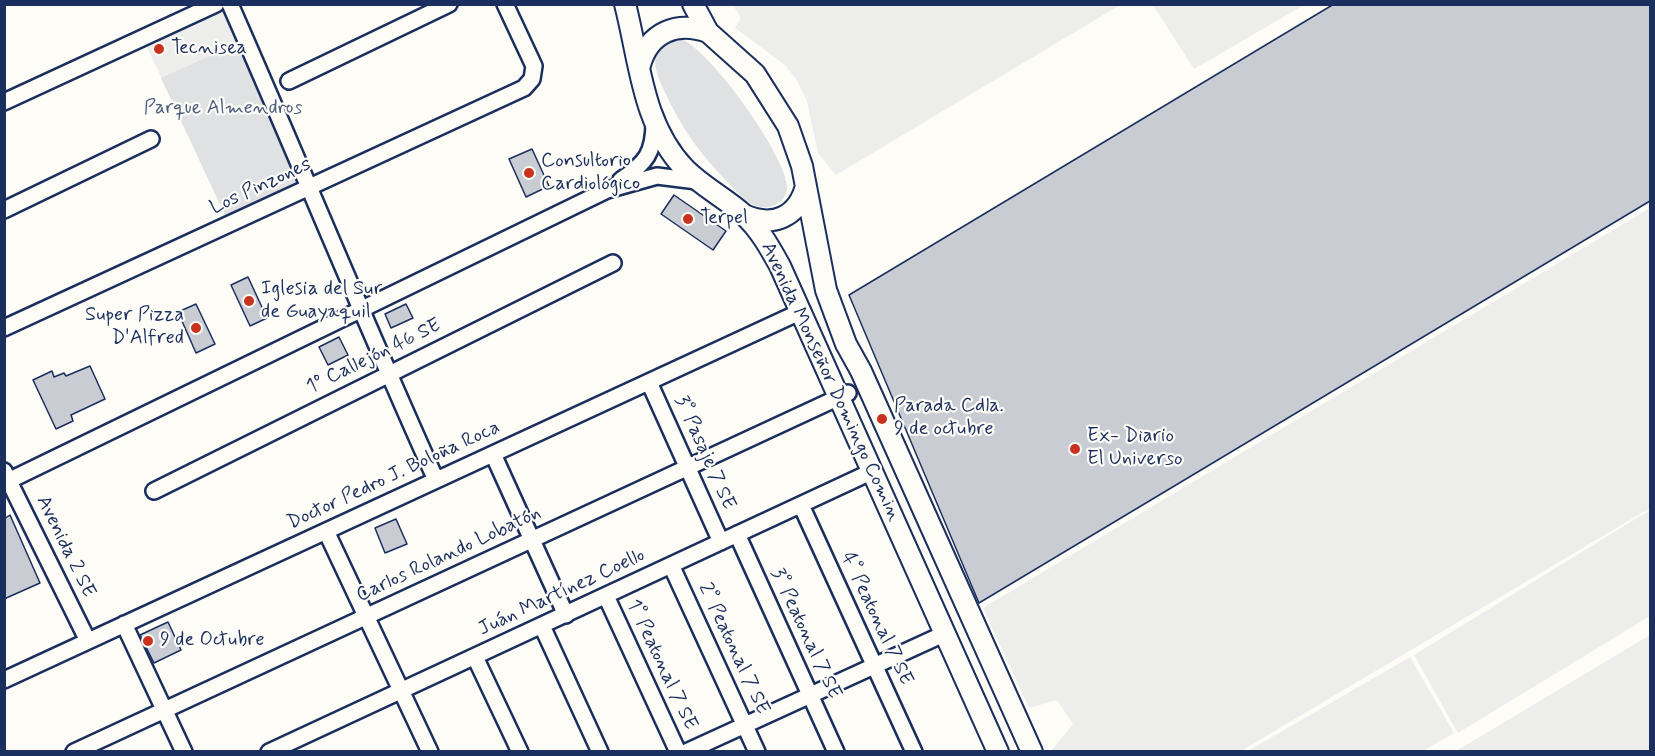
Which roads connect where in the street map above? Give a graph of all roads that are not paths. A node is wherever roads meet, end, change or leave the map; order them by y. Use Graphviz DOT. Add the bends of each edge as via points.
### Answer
graph roads {
  1 [pos="216,4"];
  2 [pos="230,4"];
  3 [pos="449,4"];
  4 [pos="505,4"];
  5 [pos="625,4"];
  6 [pos="693,4"];
  7 [pos="708,32"];
  8 [pos="640,65"];
  9 [pos="289,81"];
  10 [pos="4,102"];
  11 [pos="654,122"];
  12 [pos="151,139"];
  13 [pos="697,181"];
  14 [pos="806,186"];
  15 [pos="310,187"];
  16 [pos="607,190"];
  17 [pos="4,210"];
  18 [pos="744,215"];
  19 [pos="613,263"];
  20 [pos="359,309"];
  21 [pos="802,311"];
  22 [pos="4,328"];
  23 [pos="388,373"];
  24 [pos="649,382"];
  25 [pos="845,395"];
  26 [pos="493,454"];
  27 [pos="688,467"];
  28 [pos="873,471"];
  29 [pos="6,478"];
  30 [pos="436,480"];
  31 [pos="154,491"];
  32 [pos="801,504"];
  33 [pos="326,531"];
  34 [pos="736,534"];
  35 [pos="531,540"];
  36 [pos="721,542"];
  37 [pos="671,565"];
  38 [pos="606,596"];
  39 [pos="566,615"];
  40 [pos="366,616"];
  41 [pos="124,624"];
  42 [pos="542,626"];
  43 [pos="946,633"];
  44 [pos="88,641"];
  45 [pos="475,657"];
  46 [pos="874,666"];
  47 [pos="4,680"];
  48 [pos="402,691"];
  49 [pos="810,695"];
  50 [pos="164,710"];
  51 [pos="745,725"];
  52 [pos="74,752"];
  53 [pos="184,752"];
  54 [pos="269,752"];
  55 [pos="430,752"];
  56 [pos="520,752"];
  57 [pos="600,752"];
  58 [pos="678,752"];
  59 [pos="686,752"];
  60 [pos="757,752"];
  61 [pos="836,752"];
  62 [pos="914,752"];
  63 [pos="998,752"];
  64 [pos="1032,752"];
  1 -- 10 [label="street"];
  2 -- 15 [label="street"];
  3 -- 9 [label="street"];
  4 -- 15 [label="street, Los Pinzones" via="534,66 532,80 524,88"];
  5 -- 8 [label="main road, Avenida Monseñor Domingo Comin"];
  6 -- 7 [label="main road, Avenida Monseñor Domingo Comin"];
  7 -- 8 [label="main road" via="687,26 665,31 648,45"];
  7 -- 14 [label="main road, Avenida Monseñor Domingo Comin" via="741,58 773,99 796,146"];
  8 -- 11 [label="main road, Avenida Monseñor Domingo Comin" via="644,94"];
  11 -- 13 [label="main road, Avenida Monseñor Domingo Comin" via="672,154"];
  11 -- 16 [label="street" via="654,144 644,161"];
  12 -- 17 [label="street"];
  13 -- 16 [label="street" via="657,177"];
  13 -- 18 [label="main road, Avenida Monseñor Domingo Comin"];
  14 -- 18 [label="main road" via="789,215 766,222"];
  14 -- 64 [label="main road, Avenida Monseñor Domingo Comin" via="822,277 846,344"];
  15 -- 20 [label="street"];
  15 -- 22 [label="street, Los Pinzones"];
  16 -- 20 [label="street"];
  18 -- 21 [label="main road, Avenida Monseñor Domingo Comin" via="771,249"];
  19 -- 23 [label="street, 1º Callejón 46 SE"];
  20 -- 23 [label="street"];
  20 -- 29 [label="street"];
  21 -- 24 [label="street, Doctor Pedro J. Boloña Roca"];
  21 -- 25 [label="main road, Avenida Monseñor Domingo Comin"];
  23 -- 30 [label="street"];
  23 -- 31 [label="street, 1º Callejón 46 SE"];
  24 -- 26 [label="street, Doctor Pedro J. Boloña Roca"];
  24 -- 27 [label="street, 3° Pasaje 7 SE"];
  25 -- 27 [label="street, Carlos Rolando Lobatón"];
  25 -- 28 [label="main road, Avenida Monseñor Domingo Comin"];
  26 -- 30 [label="street, Doctor Pedro J. Boloña Roca"];
  26 -- 35 [label="street"];
  27 -- 35 [label="street, Carlos Rolando Lobatón"];
  27 -- 36 [label="street, 3° Pasaje 7 SE"];
  28 -- 32 [label="street, Juán Martínez Coello"];
  28 -- 43 [label="main road, Avenida Monseñor Domingo Comin"];
  29 -- 44 [label="street, Avenida 2 SE"];
  30 -- 33 [label="street, Doctor Pedro J. Boloña Roca"];
  32 -- 34 [label="street, Juán Martínez Coello"];
  32 -- 46 [label="street, 4° Peatonal 7 SE"];
  33 -- 40 [label="street"];
  33 -- 41 [label="street, Doctor Pedro J. Boloña Roca"];
  34 -- 36 [label="street, Juán Martínez Coello"];
  34 -- 49 [label="street, 3° Peatonal 7 SE"];
  35 -- 39 [label="street"];
  35 -- 40 [label="street, Carlos Rolando Lobatón"];
  36 -- 37 [label="street, Juán Martínez Coello"];
  37 -- 38 [label="street, Juán Martínez Coello"];
  37 -- 51 [label="street, 2° Peatonal 7 SE"];
  38 -- 39 [label="street, Juán Martínez Coello"];
  38 -- 58 [label="street, 1° Peatonal 7 SE"];
  39 -- 42 [label="street, Juán Martínez Coello"];
  40 -- 48 [label="street"];
  40 -- 50 [label="street, Carlos Rolando Lobatón"];
  41 -- 44 [label="street, Doctor Pedro J. Boloña Roca"];
  41 -- 50 [label="street"];
  42 -- 45 [label="street, Juán Martínez Coello"];
  42 -- 57 [label="street"];
  43 -- 46 [label="street"];
  43 -- 63 [label="main road, Avenida Monseñor Domingo Comin"];
  44 -- 47 [label="street, Doctor Pedro J. Boloña Roca"];
  45 -- 48 [label="street, Juán Martínez Coello"];
  45 -- 56 [label="street"];
  46 -- 49 [label="street"];
  46 -- 62 [label="street, 4° Peatonal 7 SE"];
  48 -- 54 [label="street, Juán Martínez Coello"];
  48 -- 55 [label="street"];
  49 -- 51 [label="street"];
  49 -- 61 [label="street, 3° Peatonal 7 SE"];
  50 -- 52 [label="street, Carlos Rolando Lobatón"];
  50 -- 53 [label="street"];
  51 -- 59 [label="street"];
  51 -- 60 [label="street, 2° Peatonal 7 SE"];
}
